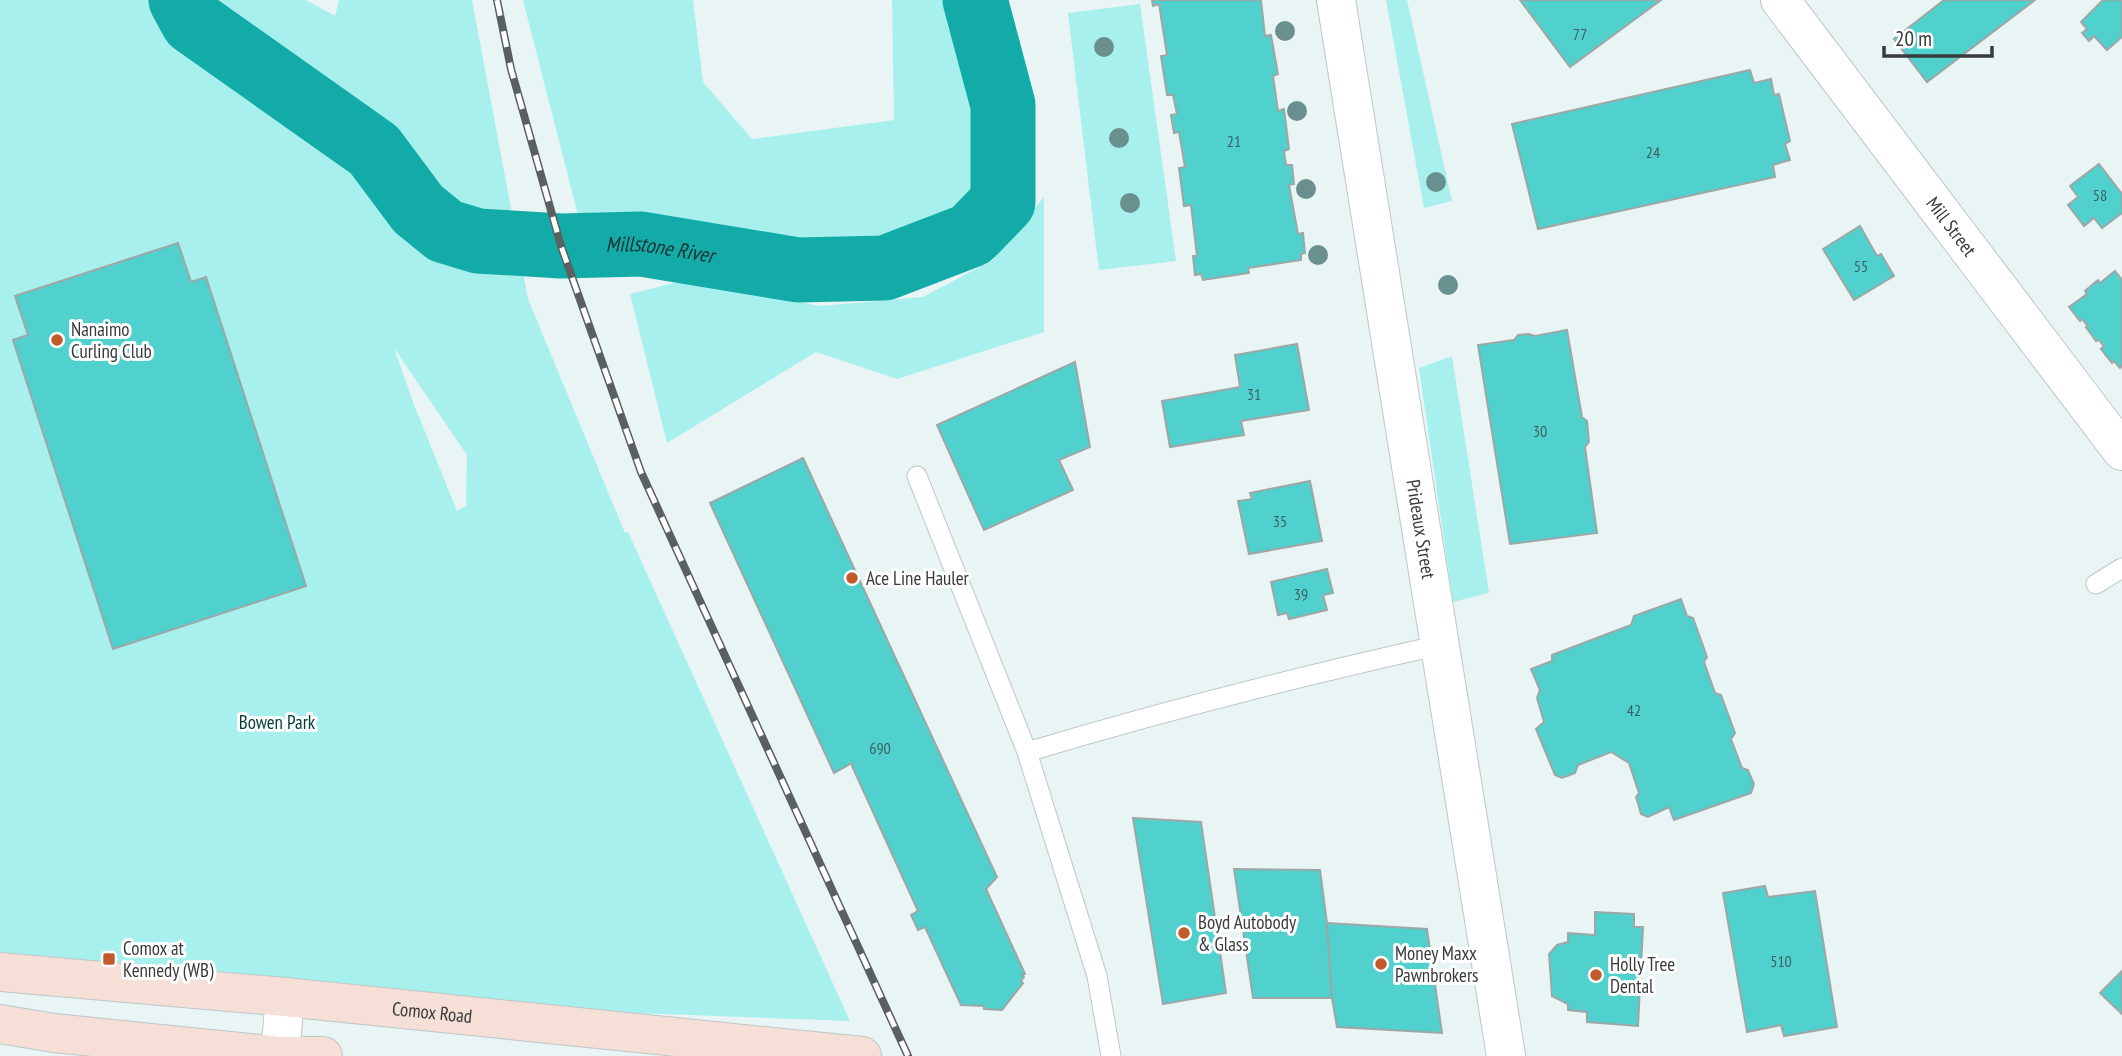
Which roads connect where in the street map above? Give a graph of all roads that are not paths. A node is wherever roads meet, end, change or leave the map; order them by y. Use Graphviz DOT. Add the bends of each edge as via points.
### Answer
graph roads {
  1 [pos="1336,0"];
  2 [pos="1780,0"];
  3 [pos="2122,452"];
  4 [pos="917,476"];
  5 [pos="2122,568"];
  6 [pos="2096,584"];
  7 [pos="1440,645"];
  8 [pos="1027,752"];
  9 [pos="0,972"];
  10 [pos="285,997"];
  11 [pos="0,1024"];
  12 [pos="280,1056"];
  13 [pos="323,1056"];
  14 [pos="862,1056"];
  15 [pos="1111,1056"];
  16 [pos="1506,1056"];
  1 -- 7 [label="street, Prideaux Street"];
  2 -- 3 [label="street, Mill Street"];
  4 -- 8 [label="lane"];
  5 -- 6 [label="lane"];
  7 -- 8 [label="lane" via="1233,694"];
  7 -- 16 [label="street, Prideaux Street"];
  8 -- 15 [label="lane" via="1097,976"];
  9 -- 10 [label="main road, Comox Road"];
  10 -- 12 [label="street"];
  10 -- 14 [label="main road, Comox Road"];
  11 -- 12 [label="main road"];
  12 -- 13 [label="main road"];
}
